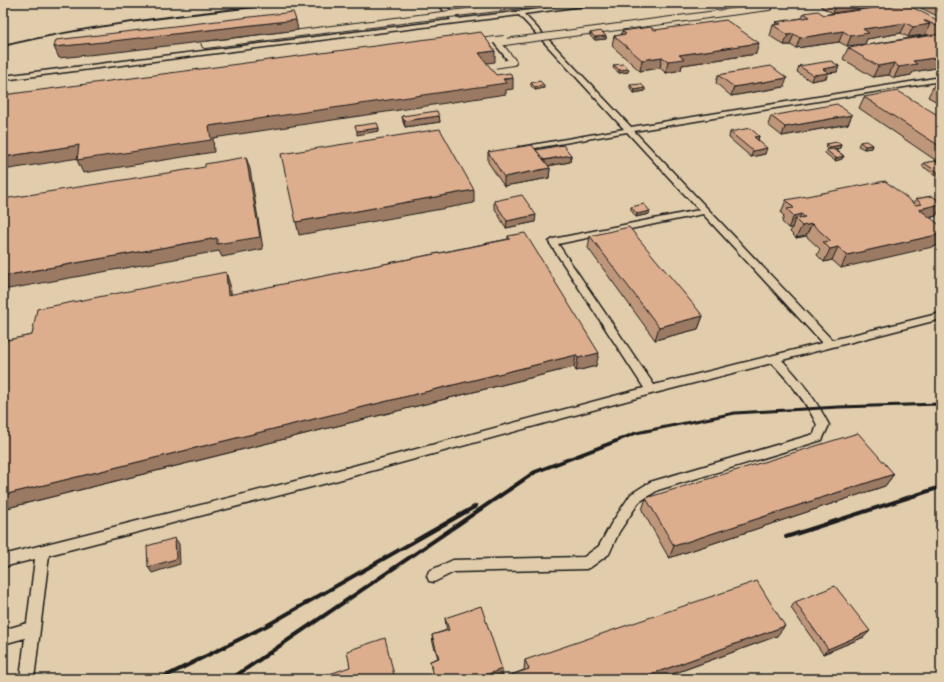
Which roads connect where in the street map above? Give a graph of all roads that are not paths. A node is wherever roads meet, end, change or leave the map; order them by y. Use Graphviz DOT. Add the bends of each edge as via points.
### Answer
graph roads {
  1 [pos="441,3"];
  2 [pos="537,3"];
  3 [pos="601,3"];
  4 [pos="751,3"];
  5 [pos="768,3"];
  6 [pos="520,13"];
  7 [pos="456,21"];
  8 [pos="204,42"];
  9 [pos="494,60"];
  10 [pos="481,67"];
  11 [pos="3,78"];
  12 [pos="941,79"];
  13 [pos="628,130"];
  14 [pos="516,150"];
  15 [pos="704,211"];
  16 [pos="941,316"];
  17 [pos="830,345"];
  18 [pos="774,359"];
  19 [pos="651,390"];
  20 [pos="43,550"];
  21 [pos="3,561"];
  22 [pos="434,576"];
  23 [pos="34,628"];
  24 [pos="3,637"];
  25 [pos="27,679"];
  1 -- 7 [label="lane"];
  2 -- 8 [label="lane, bridge" via="205,45"];
  3 -- 6 [label="lane"];
  4 -- 9 [label="lane, bridge" via="757,6 487,41 501,59"];
  5 -- 10 [label="lane, bridge" via="769,8 498,43 513,62"];
  6 -- 7 [label="lane"];
  6 -- 13 [label="lane"];
  7 -- 11 [label="lane"];
  12 -- 13 [label="lane"];
  13 -- 14 [label="lane"];
  13 -- 15 [label="lane"];
  15 -- 17 [label="lane"];
  15 -- 19 [label="lane" via="553,242"];
  16 -- 17 [label="lane"];
  17 -- 18 [label="lane"];
  18 -- 19 [label="lane"];
  18 -- 22 [label="lane" via="816,408 823,426 818,437 654,486 635,498 604,550 586,563 453,566"];
  19 -- 20 [label="lane" via="331,477"];
  20 -- 21 [label="lane"];
  20 -- 23 [label="lane"];
  23 -- 24 [label="lane"];
  23 -- 25 [label="lane"];
}
